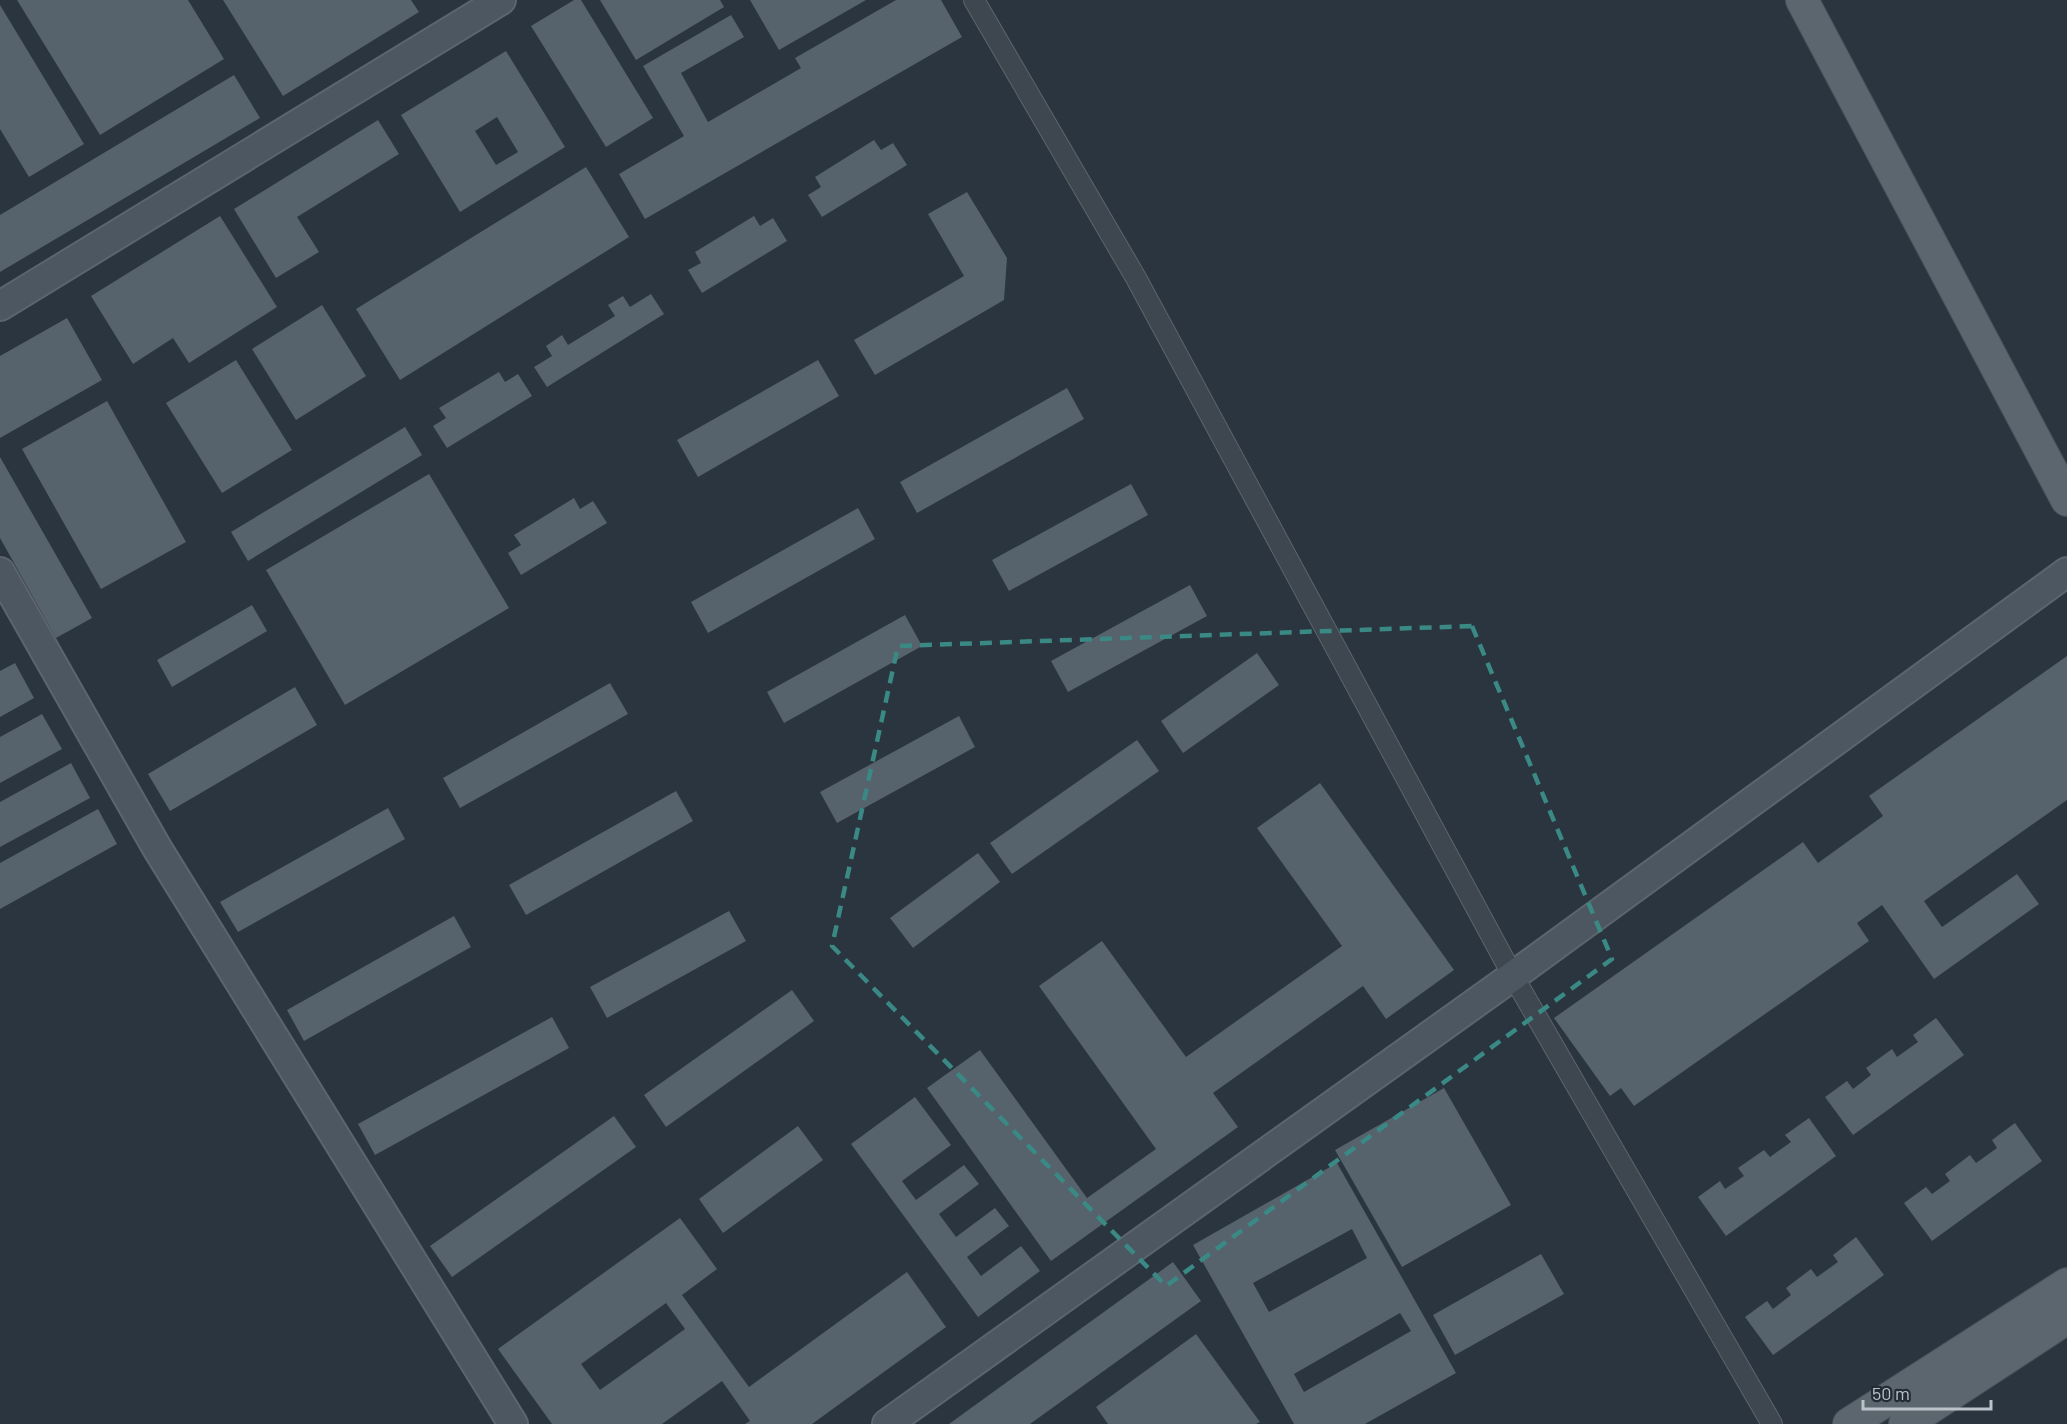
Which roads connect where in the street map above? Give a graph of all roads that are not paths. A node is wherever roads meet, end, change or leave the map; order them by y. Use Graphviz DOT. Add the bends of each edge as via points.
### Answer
graph roads {
  1 [pos="501,0"];
  2 [pos="974,0"];
  3 [pos="1802,0"];
  4 [pos="1822,0"];
  5 [pos="0,306"];
  6 [pos="2067,461"];
  7 [pos="2067,501"];
  8 [pos="0,572"];
  9 [pos="2067,572"];
  10 [pos="1513,976"];
  11 [pos="2067,1284"];
  12 [pos="2067,1318"];
  13 [pos="513,1424"];
  14 [pos="887,1424"];
  15 [pos="1772,1424"];
  16 [pos="1849,1424"];
  17 [pos="1905,1424"];
  1 -- 5 [label="street"];
  2 -- 10 [label="street" via="1136,278"];
  3 -- 7 [label="main road"];
  4 -- 6 [label="main road"];
  8 -- 13 [label="street" via="157,848"];
  9 -- 10 [label="street"];
  10 -- 14 [label="street"];
  10 -- 15 [label="street"];
  11 -- 16 [label="main road"];
  12 -- 17 [label="main road"];
}
